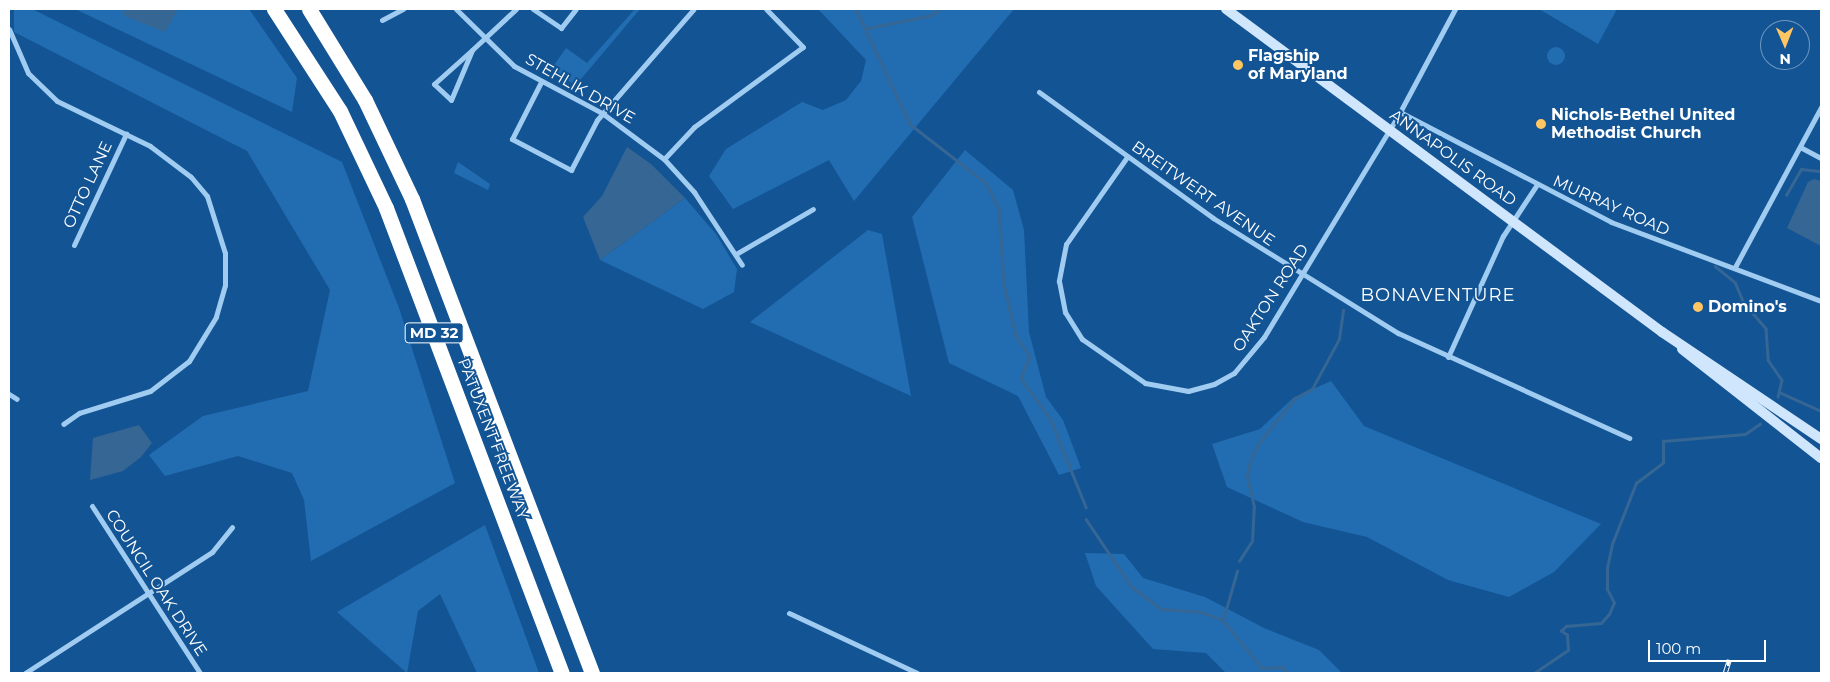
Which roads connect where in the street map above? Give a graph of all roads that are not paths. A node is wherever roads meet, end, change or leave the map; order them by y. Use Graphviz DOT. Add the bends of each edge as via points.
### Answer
graph roads {
  1 [pos="274,9"];
  2 [pos="309,9"];
  3 [pos="403,9"];
  4 [pos="456,9"];
  5 [pos="516,9"];
  6 [pos="533,9"];
  7 [pos="576,9"];
  8 [pos="694,9"];
  9 [pos="766,9"];
  10 [pos="1226,9"];
  11 [pos="1455,9"];
  12 [pos="382,20"];
  13 [pos="9,29"];
  14 [pos="484,41"];
  15 [pos="472,50"];
  16 [pos="542,82"];
  17 [pos="1039,92"];
  18 [pos="1821,107"];
  19 [pos="1400,112"];
  20 [pos="602,113"];
  21 [pos="1389,130"];
  22 [pos="126,134"];
  23 [pos="1800,146"];
  24 [pos="1127,157"];
  25 [pos="1821,158"];
  26 [pos="664,159"];
  27 [pos="1536,186"];
  28 [pos="813,209"];
  29 [pos="1513,221"];
  30 [pos="74,245"];
  31 [pos="736,254"];
  32 [pos="742,265"];
  33 [pos="1735,267"];
  34 [pos="1301,274"];
  35 [pos="1821,300"];
  36 [pos="1662,332"];
  37 [pos="1448,357"];
  38 [pos="9,394"];
  39 [pos="17,399"];
  40 [pos="63,424"];
  41 [pos="1629,438"];
  42 [pos="1821,439"];
  43 [pos="1821,458"];
  44 [pos="92,506"];
  45 [pos="232,527"];
  46 [pos="148,594"];
  47 [pos="789,612"];
  48 [pos="25,673"];
  49 [pos="200,673"];
  50 [pos="562,673"];
  51 [pos="592,673"];
  52 [pos="917,673"];
  1 -- 50 [label="highway, PATUXENT FREEWAY / MD 32" via="340,111 383,200"];
  2 -- 51 [label="highway, PATUXENT FREEWAY / MD 32" via="365,100 412,199"];
  3 -- 12 [label="street"];
  4 -- 14 [label="street, STEHLIK DRIVE"];
  5 -- 14 [label="street"];
  6 -- 7 [label="street" via="561,28"];
  8 -- 20 [label="street"];
  9 -- 26 [label="street" via="803,47 694,127"];
  10 -- 21 [label="main road, ANNAPOLIS ROAD"];
  11 -- 19 [label="street, OAKTON ROAD"];
  13 -- 22 [label="street" via="28,73 39,86 57,101"];
  14 -- 15 [label="street"];
  14 -- 16 [label="street, STEHLIK DRIVE"];
  15 -- 15 [label="street" via="469,60 450,100 434,84"];
  16 -- 20 [label="street, STEHLIK DRIVE"];
  16 -- 20 [label="street" via="512,140 571,170"];
  17 -- 24 [label="street, BREITWERT AVENUE"];
  18 -- 23 [label="street"];
  19 -- 21 [label="street, OAKTON ROAD"];
  19 -- 27 [label="street, MURRAY ROAD"];
  20 -- 26 [label="street, STEHLIK DRIVE"];
  21 -- 29 [label="main road, ANNAPOLIS ROAD"];
  21 -- 34 [label="street, OAKTON ROAD"];
  22 -- 30 [label="street, OTTO LANE"];
  22 -- 40 [label="street" via="174,161 207,196 225,253 225,285 216,317 202,345 170,378 133,399 79,413"];
  23 -- 25 [label="street"];
  23 -- 33 [label="street"];
  24 -- 34 [label="street, BREITWERT AVENUE"];
  24 -- 34 [label="street, OAKTON ROAD" via="1074,230 1060,262 1065,312 1082,339 1109,361 1145,383 1167,390 1188,391 1214,384 1234,374 1251,356"];
  26 -- 31 [label="street, STEHLIK DRIVE" via="694,192"];
  27 -- 29 [label="street"];
  27 -- 33 [label="street, MURRAY ROAD" via="1612,222"];
  28 -- 31 [label="street"];
  29 -- 36 [label="main road, ANNAPOLIS ROAD"];
  29 -- 37 [label="street"];
  31 -- 32 [label="street, STEHLIK DRIVE"];
  33 -- 35 [label="street, MURRAY ROAD"];
  34 -- 37 [label="street, BREITWERT AVENUE" via="1398,333"];
  36 -- 42 [label="main road, ANNAPOLIS ROAD"];
  36 -- 43 [label="main road, ANNAPOLIS ROAD" via="1707,372"];
  37 -- 41 [label="street, BREITWERT AVENUE"];
  38 -- 39 [label="street"];
  44 -- 46 [label="street, COUNCIL OAK DRIVE"];
  45 -- 46 [label="street" via="223,544"];
  46 -- 48 [label="street"];
  46 -- 49 [label="street, COUNCIL OAK DRIVE"];
  47 -- 52 [label="street"];
}
